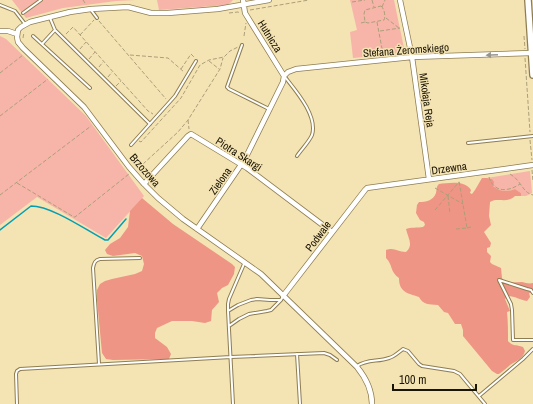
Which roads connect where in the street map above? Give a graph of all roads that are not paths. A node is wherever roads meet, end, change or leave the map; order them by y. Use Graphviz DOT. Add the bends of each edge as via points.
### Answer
graph roads {
  1 [pos="41,0"];
  2 [pos="269,0"];
  3 [pos="400,0"];
  4 [pos="528,0"];
  5 [pos="243,2"];
  6 [pos="0,5"];
  7 [pos="91,9"];
  8 [pos="22,13"];
  9 [pos="50,17"];
  10 [pos="97,18"];
  11 [pos="531,21"];
  12 [pos="25,24"];
  13 [pos="54,30"];
  14 [pos="0,31"];
  15 [pos="17,34"];
  16 [pos="33,36"];
  17 [pos="42,44"];
  18 [pos="242,45"];
  19 [pos="531,53"];
  20 [pos="412,57"];
  21 [pos="196,60"];
  22 [pos="533,75"];
  23 [pos="284,76"];
  24 [pos="90,88"];
  25 [pos="270,110"];
  26 [pos="150,124"];
  27 [pos="532,137"];
  28 [pos="468,143"];
  29 [pos="131,145"];
  30 [pos="297,156"];
  31 [pos="532,163"];
  32 [pos="242,165"];
  33 [pos="429,180"];
  34 [pos="144,184"];
  35 [pos="367,188"];
  36 [pos="197,229"];
  37 [pos="332,232"];
  38 [pos="140,258"];
  39 [pos="244,262"];
  40 [pos="533,293"];
  41 [pos="282,298"];
  42 [pos="228,311"];
  43 [pos="229,326"];
  44 [pos="533,339"];
  45 [pos="533,349"];
  46 [pos="297,354"];
  47 [pos="231,357"];
  48 [pos="337,360"];
  49 [pos="99,364"];
  50 [pos="356,367"];
  51 [pos="479,396"];
  52 [pos="17,404"];
  53 [pos="233,404"];
  54 [pos="300,404"];
  55 [pos="372,404"];
  56 [pos="485,404"];
  1 -- 8 [label="lane"];
  2 -- 5 [label="street"];
  3 -- 20 [label="street, Mikołaja Reja"];
  4 -- 11 [label="street"];
  5 -- 7 [label="street" via="208,11 152,13 128,7"];
  5 -- 23 [label="street, Hutnicza" via="245,13"];
  6 -- 12 [label="lane" via="15,11"];
  7 -- 9 [label="street"];
  7 -- 10 [label="lane"];
  9 -- 12 [label="street"];
  9 -- 13 [label="lane"];
  11 -- 19 [label="street"];
  12 -- 15 [label="street"];
  13 -- 17 [label="lane"];
  13 -- 26 [label="lane"];
  14 -- 15 [label="street"];
  15 -- 34 [label="street, Brzozowa" via="20,46 81,103"];
  16 -- 17 [label="lane"];
  17 -- 24 [label="lane"];
  18 -- 25 [label="lane" via="227,87"];
  19 -- 20 [label="street, Stefana Żeromskiego, one-way" via="525,51"];
  19 -- 22 [label="street"];
  20 -- 23 [label="street, Stefana Żeromskiego" via="296,69"];
  20 -- 33 [label="street, Mikołaja Reja"];
  21 -- 26 [label="lane" via="175,96"];
  23 -- 25 [label="street, Zielona"];
  23 -- 30 [label="lane" via="307,107 312,125 311,137"];
  25 -- 32 [label="street, Zielona"];
  26 -- 29 [label="lane"];
  27 -- 28 [label="lane"];
  31 -- 33 [label="street, Drzewna"];
  32 -- 34 [label="street, Piotra Skargi" via="189,134"];
  32 -- 36 [label="street, Zielona"];
  32 -- 37 [label="street, Piotra Skargi"];
  33 -- 35 [label="street, Drzewna"];
  34 -- 36 [label="street, Brzozowa" via="169,208"];
  35 -- 37 [label="street, Podwale"];
  36 -- 39 [label="street, Brzozowa"];
  37 -- 41 [label="street, Podwale"];
  38 -- 49 [label="lane" via="100,259 94,263"];
  39 -- 41 [label="street, Brzozowa" via="261,274"];
  39 -- 42 [label="lane" via="229,299"];
  40 -- 44 [label="lane" via="518,285 499,280 511,304 513,340"];
  41 -- 42 [label="lane" via="251,300"];
  41 -- 43 [label="lane" via="271,310 249,314"];
  41 -- 50 [label="street, Brzozowa"];
  42 -- 43 [label="lane"];
  43 -- 47 [label="lane"];
  45 -- 51 [label="lane"];
  46 -- 47 [label="lane"];
  46 -- 48 [label="lane" via="327,354"];
  46 -- 54 [label="lane"];
  47 -- 49 [label="lane"];
  47 -- 53 [label="lane"];
  49 -- 52 [label="lane" via="20,369 16,374"];
  50 -- 51 [label="lane" via="365,362 389,358 403,349 422,366 460,374"];
  50 -- 55 [label="street, Brzozowa" via="368,384"];
  51 -- 56 [label="lane"];
}
